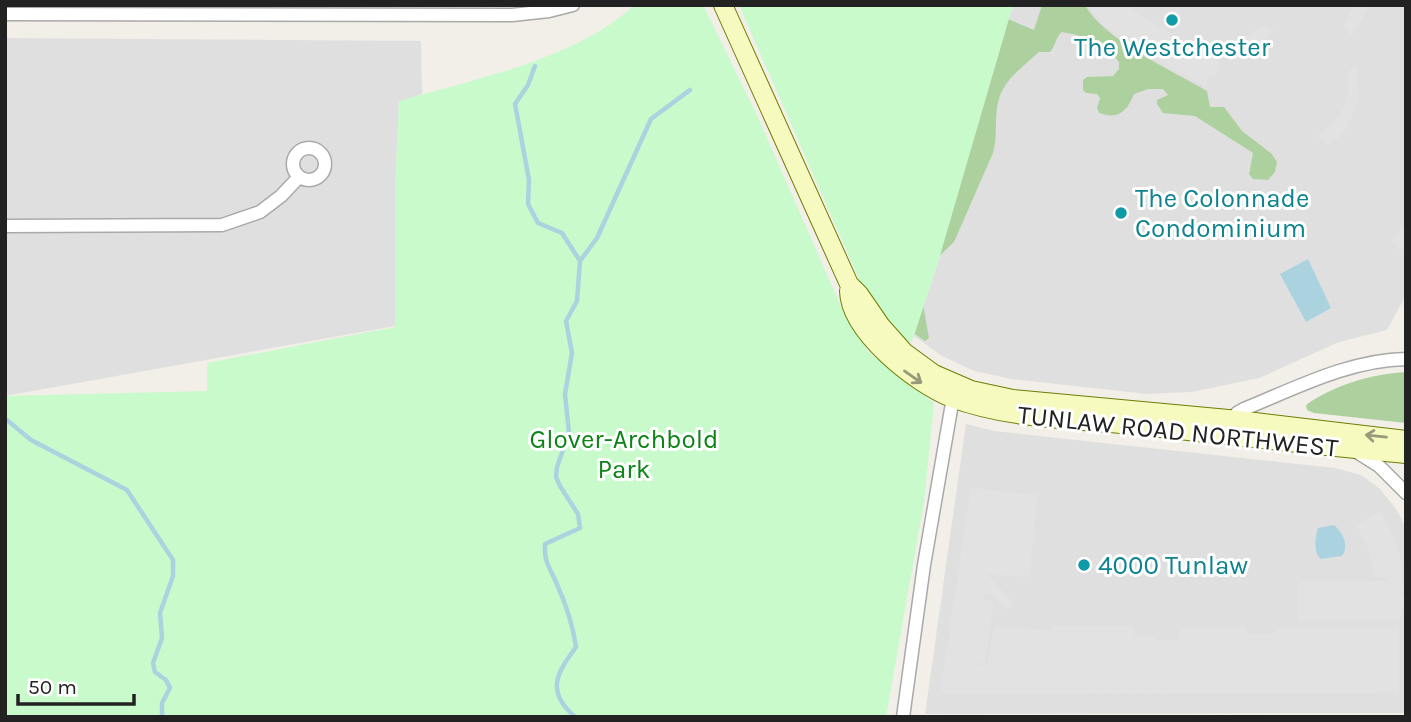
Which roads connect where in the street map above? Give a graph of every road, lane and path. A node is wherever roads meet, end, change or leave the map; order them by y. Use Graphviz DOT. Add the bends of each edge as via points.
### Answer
graph roads {
  1 [pos="573,5"];
  2 [pos="723,5"];
  3 [pos="450,9"];
  4 [pos="5,13"];
  5 [pos="299,177"];
  6 [pos="5,226"];
  7 [pos="1406,359"];
  8 [pos="954,391"];
  9 [pos="1230,428"];
  10 [pos="1406,440"];
  11 [pos="1355,451"];
  12 [pos="1406,454"];
  13 [pos="1406,493"];
  14 [pos="903,717"];
  1 -- 3 [label="street" via="530,14"];
  2 -- 8 [label="street, TUNLAW ROAD NORTHWEST" via="849,284 904,352"];
  3 -- 4 [label="street"];
  5 -- 6 [label="street" via="260,212 222,225"];
  7 -- 9 [label="street" via="1345,368 1244,409"];
  8 -- 9 [label="street, TUNLAW ROAD NORTHWEST"];
  8 -- 14 [label="street"];
  10 -- 9 [label="street, TUNLAW ROAD NORTHWEST, one-way"];
  9 -- 11 [label="street, TUNLAW ROAD NORTHWEST"];
  11 -- 12 [label="street, TUNLAW ROAD NORTHWEST"];
  11 -- 13 [label="street" via="1379,466"];
}
